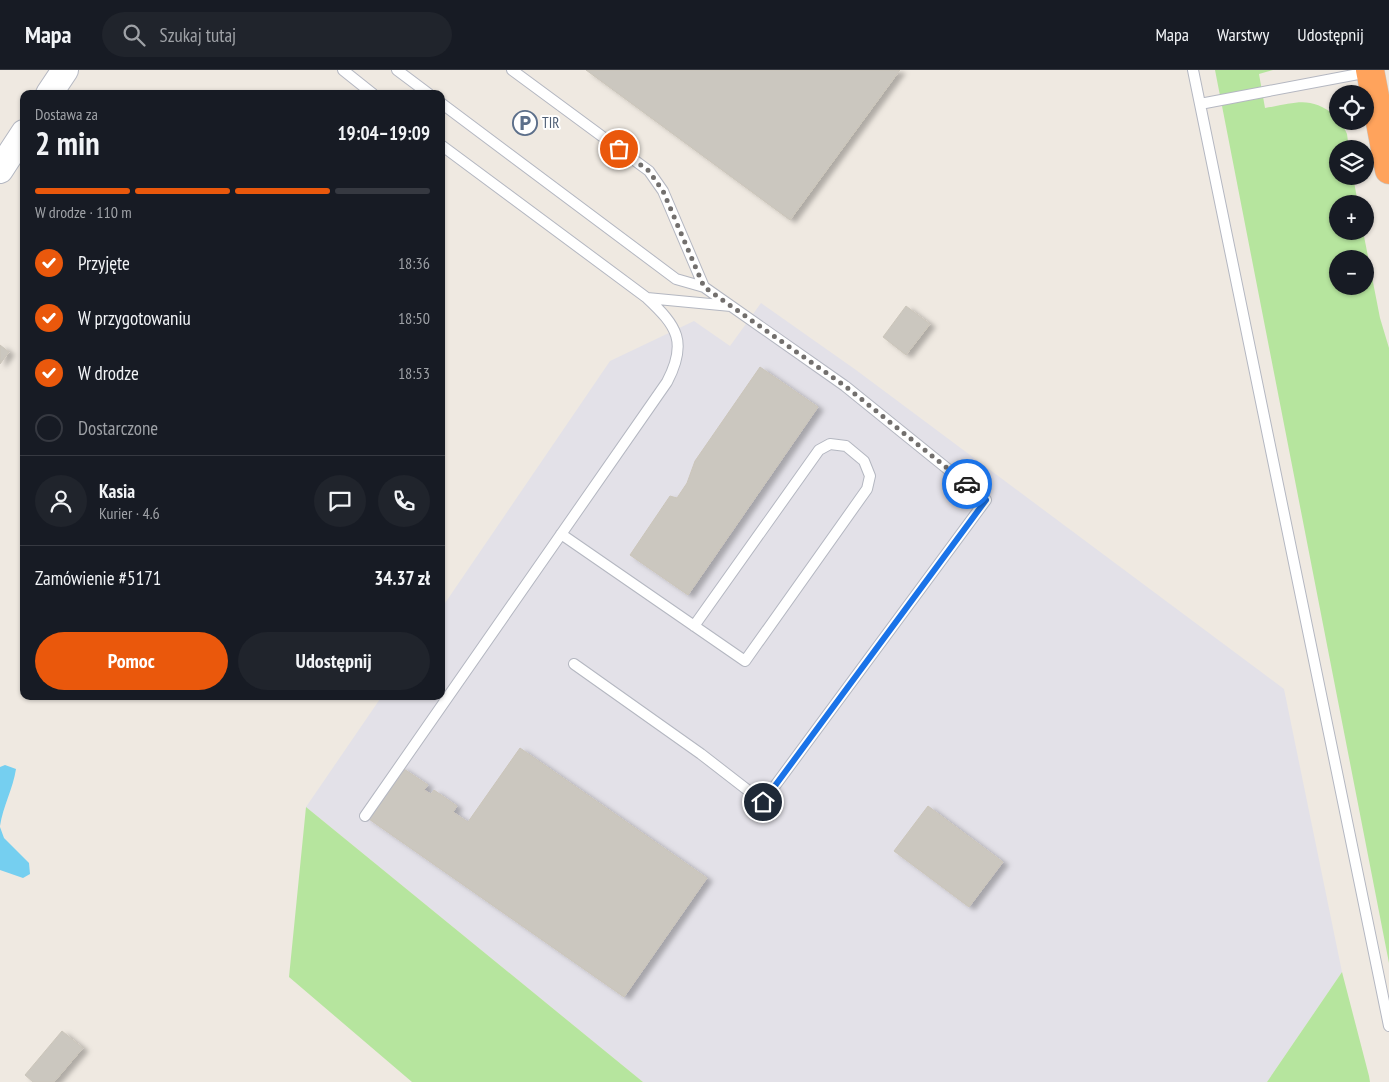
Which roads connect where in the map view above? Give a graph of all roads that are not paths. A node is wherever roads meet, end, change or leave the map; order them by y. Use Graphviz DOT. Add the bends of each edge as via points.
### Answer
graph roads {
  1 [pos="65,70"];
  2 [pos="343,70"];
  3 [pos="397,70"];
  4 [pos="512,70"];
  5 [pos="1193,70"];
  6 [pos="1370,71"];
  7 [pos="52,90"];
  8 [pos="368,90"];
  9 [pos="424,90"];
  10 [pos="1200,104"];
  11 [pos="445,106"];
  12 [pos="20,139"];
  13 [pos="445,148"];
  14 [pos="0,170"];
  15 [pos="1389,170"];
  16 [pos="704,287"];
  17 [pos="647,298"];
  18 [pos="730,306"];
  19 [pos="561,534"];
  20 [pos="694,626"];
  21 [pos="574,664"];
  22 [pos="365,816"];
  23 [pos="1389,1026"];
  1 -- 7 [label="street"];
  2 -- 8 [label="lane"];
  3 -- 9 [label="lane"];
  4 -- 16 [label="lane" via="649,171 663,191"];
  5 -- 10 [label="lane"];
  6 -- 10 [label="lane"];
  6 -- 15 [label="highway"];
  10 -- 23 [label="lane"];
  11 -- 16 [label="lane" via="676,279"];
  12 -- 14 [label="street"];
  13 -- 17 [label="lane"];
  16 -- 18 [label="lane"];
  17 -- 18 [label="lane"];
  17 -- 19 [label="lane" via="664,313 674,330 679,348 676,365"];
  18 -- 21 [label="lane" via="845,386 986,500 763,802"];
  19 -- 20 [label="lane"];
  19 -- 22 [label="lane"];
  20 -- 20 [label="lane" via="745,661 867,488 870,476 864,461 846,446 830,444 820,450"];
}
